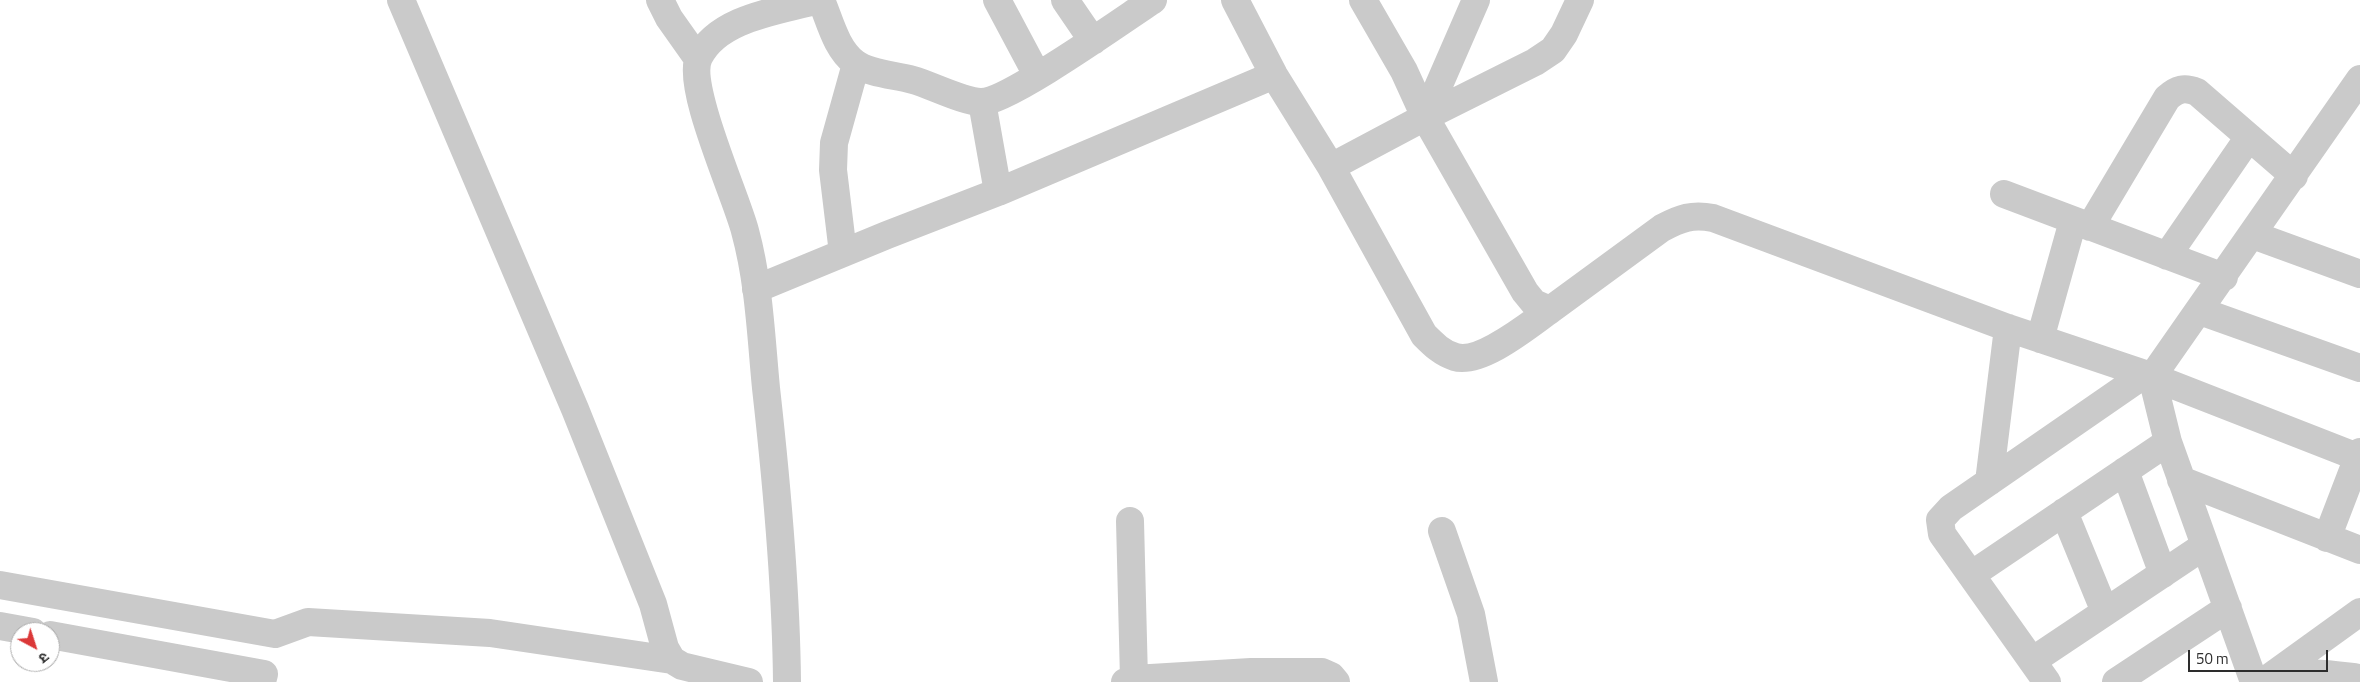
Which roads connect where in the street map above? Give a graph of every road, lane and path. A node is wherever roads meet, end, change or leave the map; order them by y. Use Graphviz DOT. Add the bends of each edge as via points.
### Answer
graph roads {
  1 [pos="401,0"];
  2 [pos="660,0"];
  3 [pos="820,0"];
  4 [pos="997,0"];
  5 [pos="1065,0"];
  6 [pos="1152,0"];
  7 [pos="1235,0"];
  8 [pos="1363,0"];
  9 [pos="1476,0"];
  10 [pos="1580,0"];
  11 [pos="1093,41"];
  12 [pos="698,59"];
  13 [pos="856,64"];
  14 [pos="1037,75"];
  15 [pos="1274,75"];
  16 [pos="2356,92"];
  17 [pos="982,102"];
  18 [pos="1425,117"];
  19 [pos="2249,137"];
  20 [pos="1331,167"];
  21 [pos="2288,171"];
  22 [pos="998,192"];
  23 [pos="2004,194"];
  24 [pos="2082,224"];
  25 [pos="2253,235"];
  26 [pos="843,252"];
  27 [pos="2167,256"];
  28 [pos="2360,274"];
  29 [pos="2217,275"];
  30 [pos="756,288"];
  31 [pos="1550,310"];
  32 [pos="2200,311"];
  33 [pos="2008,328"];
  34 [pos="2040,339"];
  35 [pos="2360,368"];
  36 [pos="2148,375"];
  37 [pos="2168,442"];
  38 [pos="2359,455"];
  39 [pos="2125,471"];
  40 [pos="2181,480"];
  41 [pos="1989,482"];
  42 [pos="2064,512"];
  43 [pos="1130,521"];
  44 [pos="1442,531"];
  45 [pos="2327,538"];
  46 [pos="2204,546"];
  47 [pos="2360,550"];
  48 [pos="2163,574"];
  49 [pos="1971,575"];
  50 [pos="0,585"];
  51 [pos="2228,608"];
  52 [pos="2106,612"];
  53 [pos="2360,612"];
  54 [pos="60,637"];
  55 [pos="672,660"];
  56 [pos="2040,671"];
  57 [pos="2360,678"];
  58 [pos="1129,680"];
  59 [pos="262,682"];
  60 [pos="749,682"];
  61 [pos="787,682"];
  62 [pos="1336,682"];
  63 [pos="1484,682"];
  64 [pos="2116,682"];
  65 [pos="2254,682"];
  66 [pos="2263,682"];
  67 [pos="2269,682"];
  1 -- 55 [label="street" via="575,409 653,604 664,648"];
  2 -- 12 [label="street"];
  3 -- 12 [label="street" via="746,20 708,44"];
  3 -- 13 [label="street" via="838,42"];
  4 -- 14 [label="street"];
  5 -- 11 [label="street"];
  6 -- 11 [label="street"];
  7 -- 15 [label="street"];
  8 -- 18 [label="street" via="1404,72"];
  9 -- 18 [label="street"];
  10 -- 18 [label="street" via="1553,50"];
  11 -- 14 [label="street"];
  12 -- 30 [label="street" via="696,82 701,106 746,232"];
  13 -- 17 [label="street"];
  13 -- 26 [label="street" via="834,143 833,170"];
  14 -- 17 [label="street" via="1007,93"];
  15 -- 20 [label="street"];
  15 -- 22 [label="street"];
  16 -- 21 [label="street"];
  17 -- 22 [label="street"];
  18 -- 20 [label="street"];
  18 -- 31 [label="street" via="1524,292 1534,303"];
  19 -- 21 [label="street"];
  19 -- 24 [label="street" via="2197,92 2186,88 2176,91 2167,98"];
  19 -- 27 [label="street"];
  20 -- 31 [label="street" via="1424,335 1439,350 1458,358 1482,354"];
  21 -- 25 [label="street"];
  22 -- 26 [label="street"];
  23 -- 24 [label="street"];
  24 -- 27 [label="street"];
  24 -- 34 [label="street"];
  25 -- 28 [label="street"];
  25 -- 29 [label="street"];
  26 -- 30 [label="street"];
  27 -- 29 [label="street"];
  29 -- 32 [label="street"];
  30 -- 61 [label="street" via="782,541"];
  31 -- 33 [label="street" via="1662,228 1680,218 1695,215 1713,218"];
  32 -- 35 [label="street"];
  32 -- 36 [label="street"];
  33 -- 34 [label="street"];
  33 -- 41 [label="street"];
  34 -- 36 [label="street"];
  36 -- 37 [label="street"];
  36 -- 38 [label="street"];
  36 -- 41 [label="street"];
  37 -- 39 [label="street"];
  37 -- 40 [label="street"];
  38 -- 45 [label="street"];
  39 -- 42 [label="street"];
  39 -- 48 [label="street"];
  40 -- 45 [label="street"];
  40 -- 46 [label="street"];
  41 -- 49 [label="street" via="1951,508 1940,520 1942,534"];
  42 -- 49 [label="street"];
  42 -- 52 [label="street"];
  43 -- 58 [label="street"];
  44 -- 63 [label="street" via="1471,614"];
  45 -- 47 [label="street"];
  46 -- 48 [label="street"];
  46 -- 51 [label="street"];
  48 -- 52 [label="street"];
  49 -- 56 [label="street"];
  50 -- 55 [label="street" via="275,634 308,622 480,632"];
  51 -- 64 [label="street"];
  51 -- 65 [label="street"];
  52 -- 56 [label="street"];
  53 -- 66 [label="street"];
  54 -- 59 [label="street" via="264,674"];
  55 -- 60 [label="street" via="682,666"];
  57 -- 67 [label="street" via="2318,672 2293,673"];
  58 -- 62 [label="street" via="1251,672 1322,672"];
}
